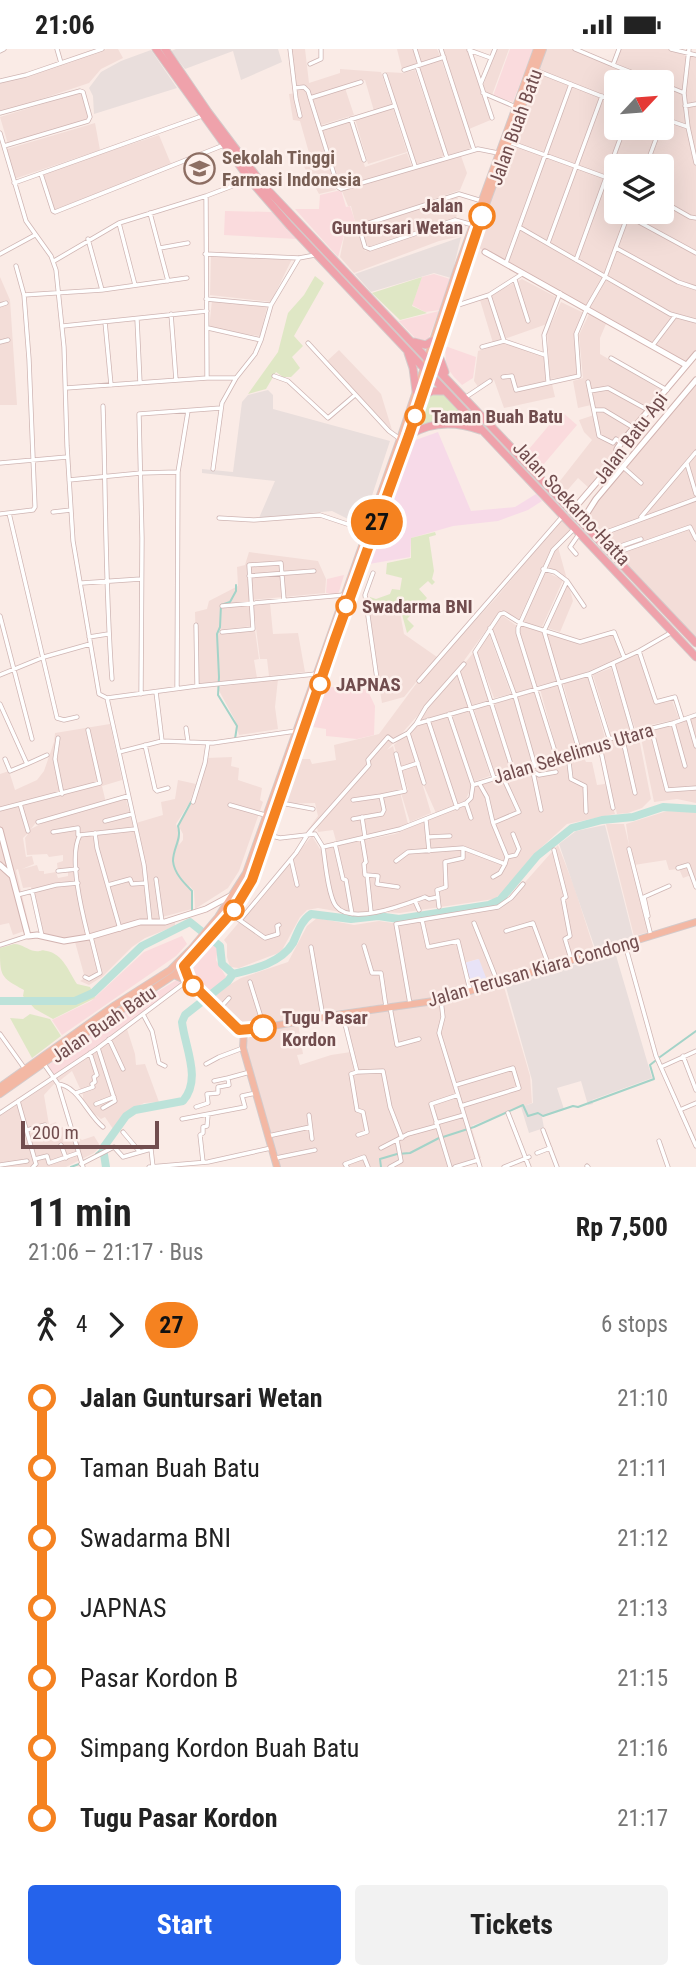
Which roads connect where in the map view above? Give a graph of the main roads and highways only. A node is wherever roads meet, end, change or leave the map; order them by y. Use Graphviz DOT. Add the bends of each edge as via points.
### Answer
graph roads {
  1 [pos="156,49"];
  2 [pos="164,49"];
  3 [pos="537,49"];
  4 [pos="543,49"];
  5 [pos="413,342"];
  6 [pos="436,343"];
  7 [pos="407,349"];
  8 [pos="430,359"];
  9 [pos="426,372"];
  10 [pos="446,376"];
  11 [pos="444,391"];
  12 [pos="419,394"];
  13 [pos="484,432"];
  14 [pos="409,435"];
  15 [pos="368,535"];
  16 [pos="348,594"];
  17 [pos="696,643"];
  18 [pos="696,657"];
  19 [pos="282,773"];
  20 [pos="290,775"];
  21 [pos="696,922"];
  22 [pos="203,940"];
  23 [pos="184,966"];
  24 [pos="174,975"];
  25 [pos="188,982"];
  26 [pos="241,1033"];
  27 [pos="16,1080"];
  28 [pos="4,1086"];
  29 [pos="0,1094"];
  30 [pos="277,1167"];
  1 -- 7 [label="highway, Jalan Soekarno-Hatta" via="250,180"];
  2 -- 5 [label="highway, Jalan Soekarno-Hatta" via="253,173"];
  3 -- 6 [label="main road, Jalan Buah Batu"];
  4 -- 6 [label="main road, Jalan Buah Batu"];
  5 -- 6 [label="highway"];
  5 -- 8 [label="highway, Jalan Soekarno-Hatta"];
  6 -- 8 [label="main road, Jalan Buah Batu"];
  6 -- 10 [label="highway"];
  7 -- 9 [label="highway, Jalan Soekarno-Hatta"];
  7 -- 12 [label="highway"];
  8 -- 9 [label="main road, Jalan Buah Batu"];
  8 -- 10 [label="highway, Jalan Soekarno-Hatta"];
  9 -- 11 [label="highway, Jalan Soekarno-Hatta"];
  9 -- 12 [label="main road, Jalan Buah Batu"];
  10 -- 17 [label="highway, Jalan Soekarno-Hatta"];
  11 -- 12 [label="highway"];
  11 -- 13 [label="highway, Jalan Soekarno-Hatta"];
  12 -- 14 [label="main road, Jalan Buah Batu"];
  12 -- 15 [label="main road, Jalan Buah Batu"];
  13 -- 14 [label="highway" via="447,423"];
  13 -- 18 [label="highway, Jalan Soekarno-Hatta"];
  14 -- 15 [label="main road, Jalan Buah Batu"];
  15 -- 16 [label="main road, Jalan Buah Batu"];
  15 -- 16 [label="main road, Jalan Buah Batu"];
  16 -- 19 [label="main road, Jalan Buah Batu"];
  16 -- 20 [label="main road, Jalan Buah Batu"];
  19 -- 20 [label="main road"];
  19 -- 22 [label="main road, Jalan Buah Batu" via="246,873"];
  20 -- 22 [label="main road, Jalan Buah Batu" via="245,895 221,926"];
  21 -- 26 [label="main road, Jalan Terusan Kiara Condong" via="440,1000"];
  22 -- 23 [label="main road, Jalan Buah Batu"];
  22 -- 27 [label="main road, Jalan Buah Batu" via="170,970 25,1069"];
  23 -- 24 [label="main road, Jalan Buah Batu"];
  23 -- 25 [label="main road"];
  24 -- 25 [label="main road"];
  24 -- 27 [label="main road, Jalan Buah Batu"];
  25 -- 26 [label="main road"];
  26 -- 30 [label="main road"];
  27 -- 28 [label="main road, Jalan Buah Batu"];
  28 -- 29 [label="main road, Jalan Buah Batu"];
}
